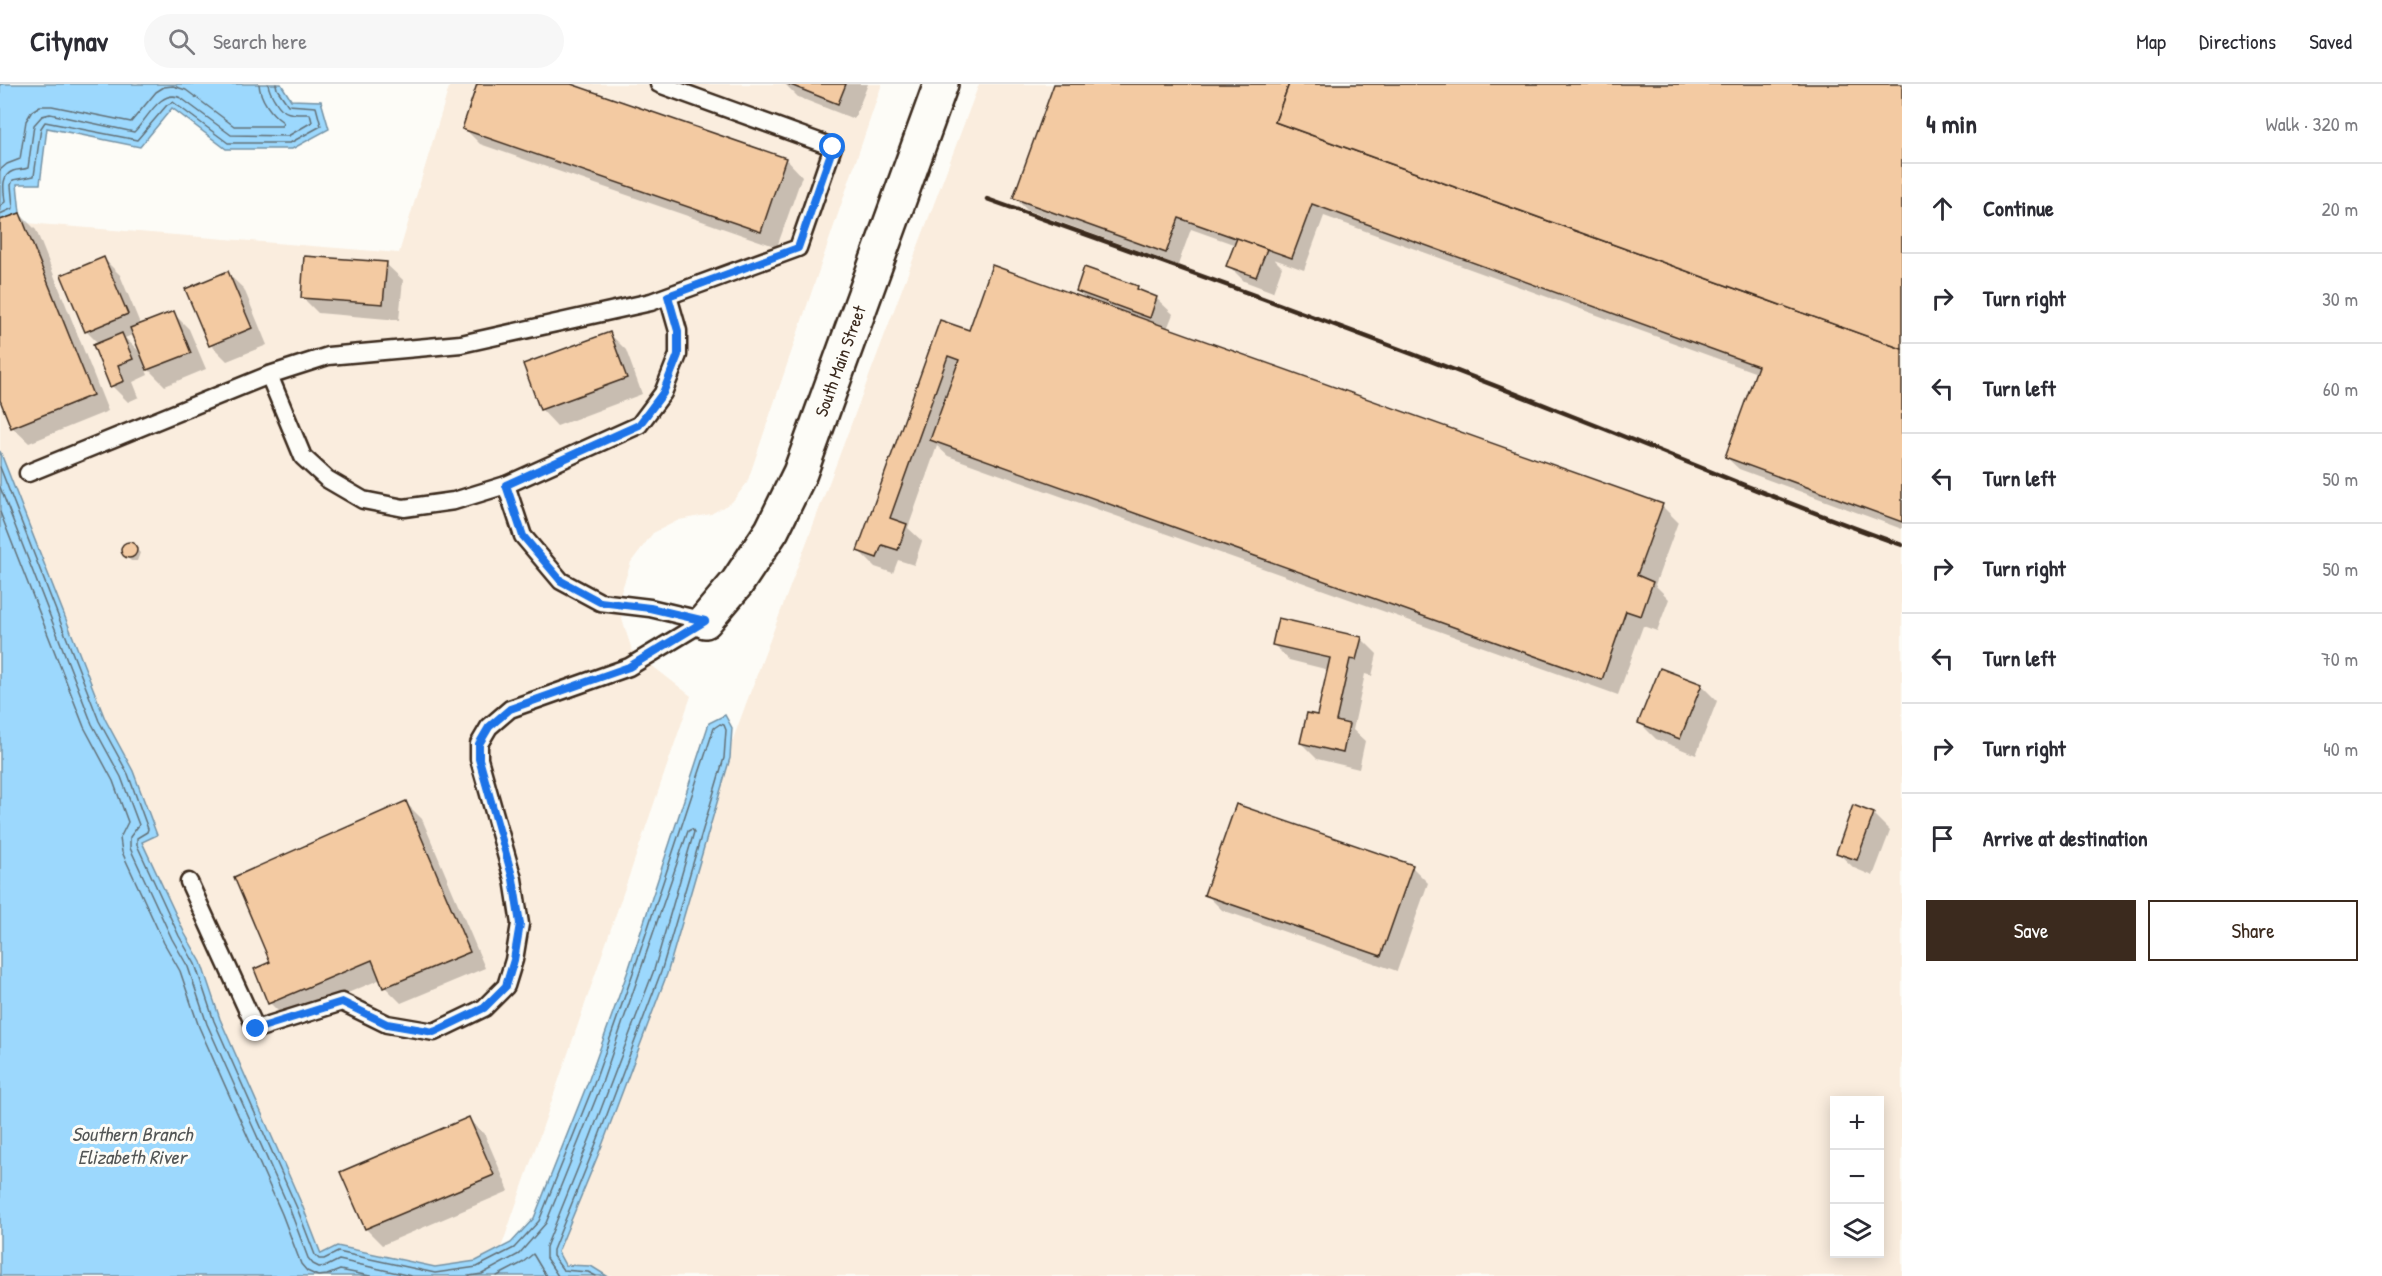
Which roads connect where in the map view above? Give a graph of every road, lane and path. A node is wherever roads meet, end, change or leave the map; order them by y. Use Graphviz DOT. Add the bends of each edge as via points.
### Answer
graph roads {
  1 [pos="659,84"];
  2 [pos="941,84"];
  3 [pos="668,296"];
  4 [pos="269,375"];
  5 [pos="28,473"];
  6 [pos="506,485"];
  7 [pos="705,621"];
  8 [pos="189,882"];
  1 -- 3 [label="lane" via="833,147 798,248"];
  2 -- 7 [label="street, South Main Street" via="800,473 772,530 737,583"];
  3 -- 4 [label="lane" via="461,344 328,356"];
  3 -- 6 [label="lane" via="678,331 678,355 663,393 639,425"];
  4 -- 5 [label="lane"];
  4 -- 6 [label="lane" via="303,457 327,479 363,500 404,508 454,501"];
  6 -- 7 [label="lane" via="523,536 561,581 600,602"];
  7 -- 8 [label="lane" via="629,667 510,709 489,727 479,744 479,759 513,879 520,924 506,986 484,1008 434,1032 387,1024 342,1002 256,1029"];
}
